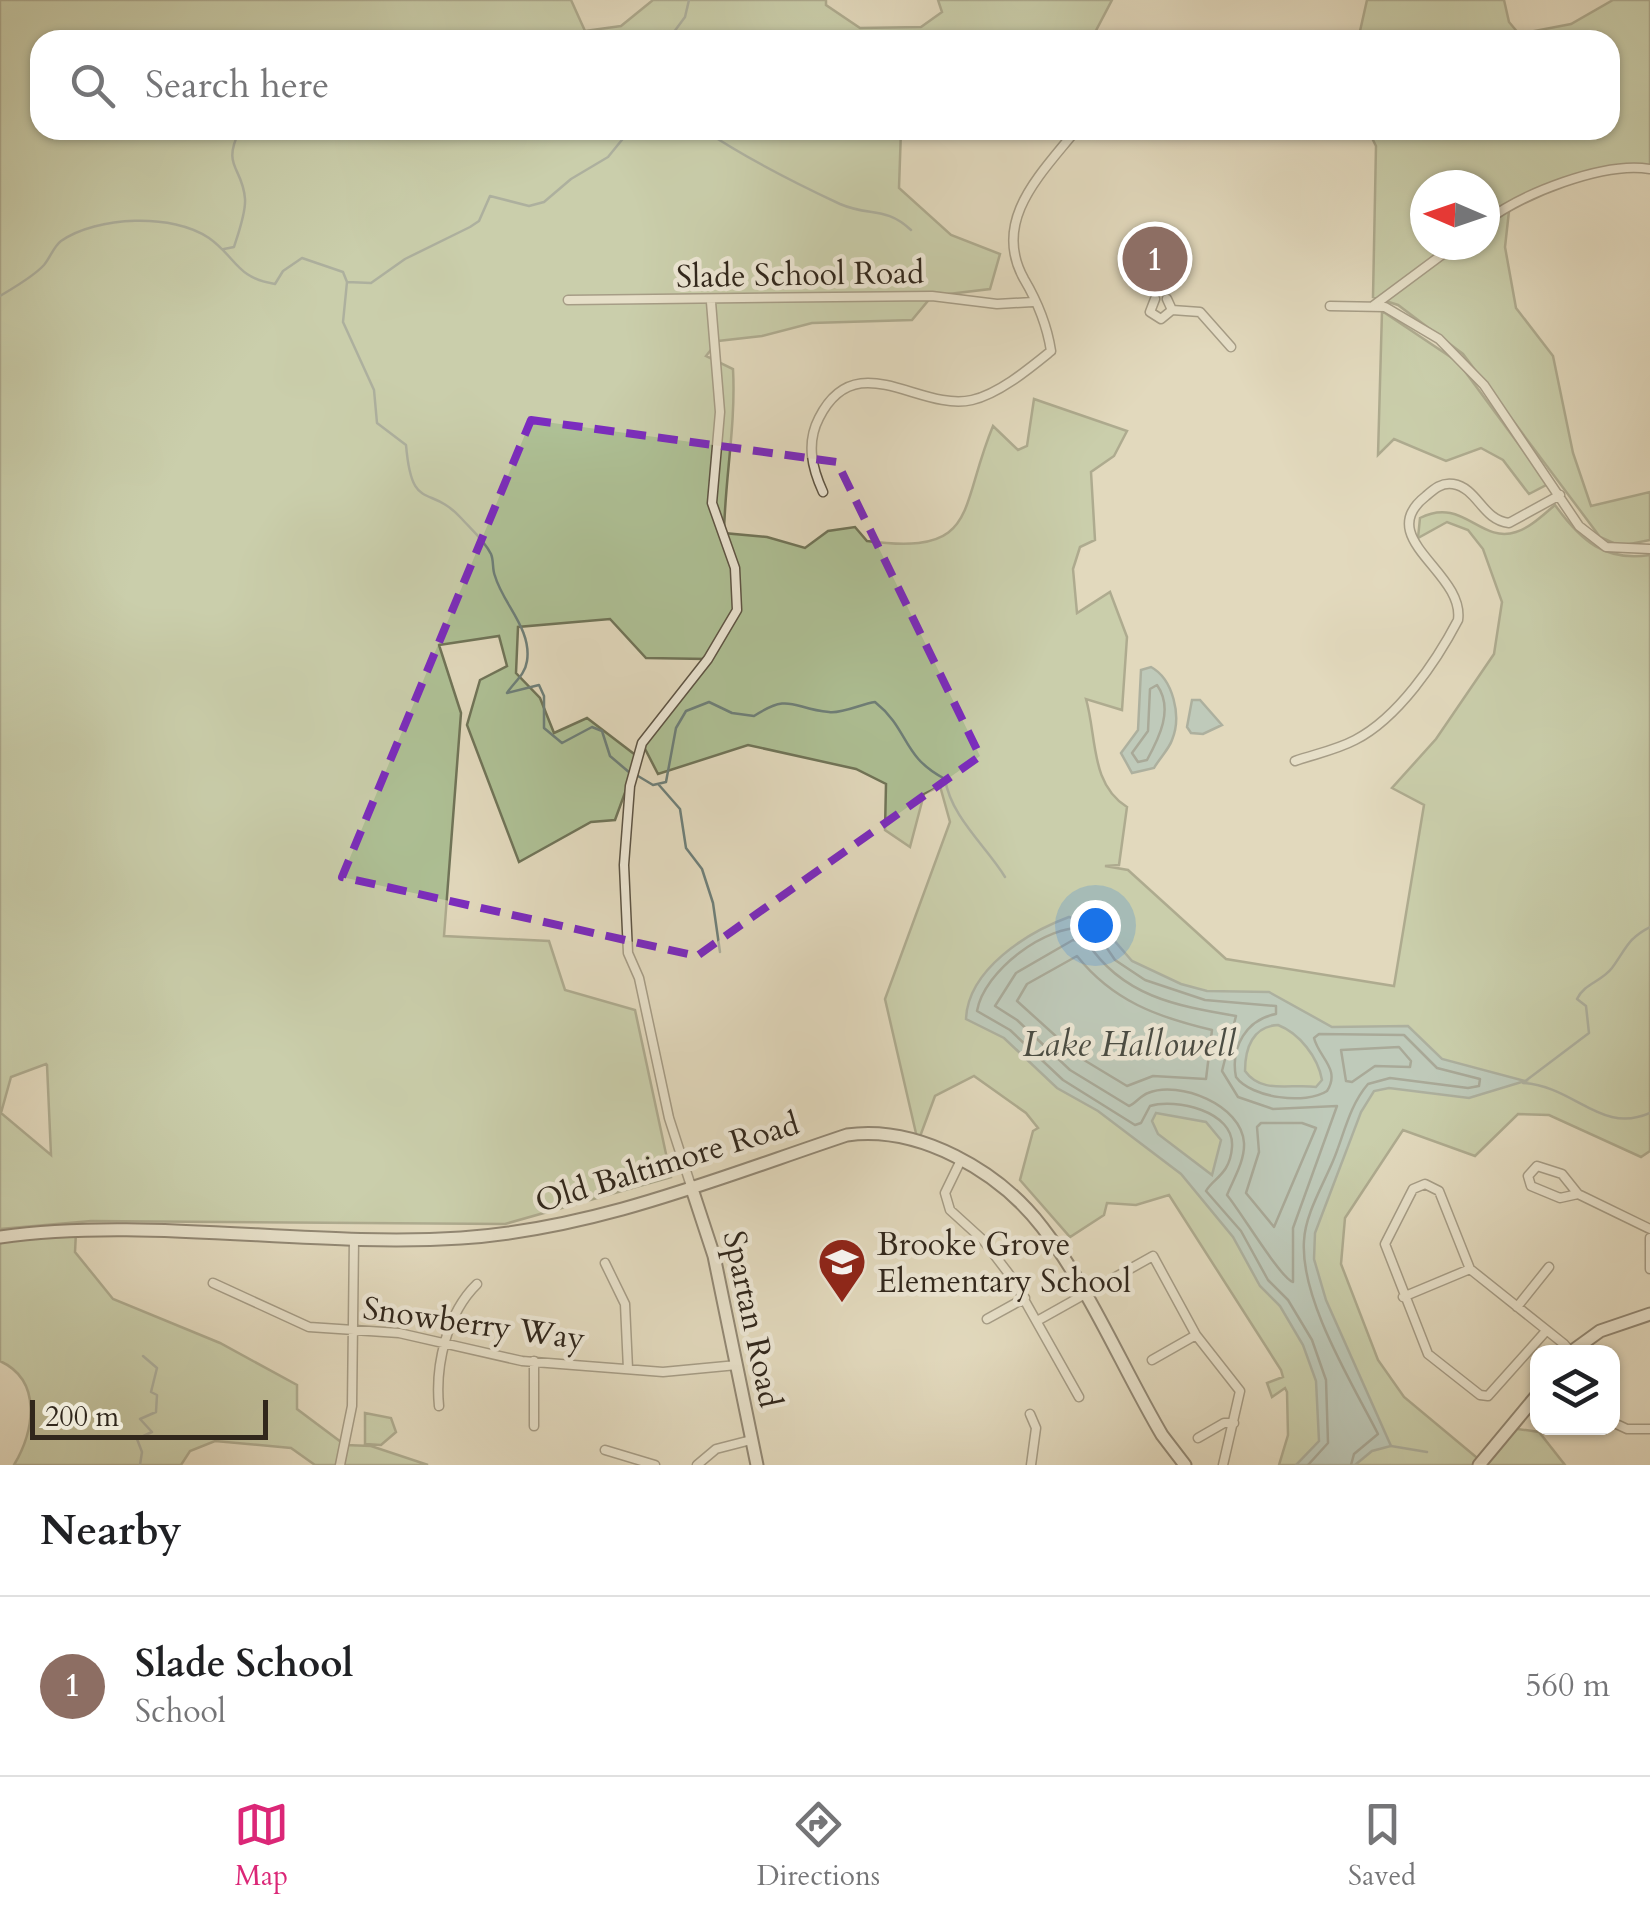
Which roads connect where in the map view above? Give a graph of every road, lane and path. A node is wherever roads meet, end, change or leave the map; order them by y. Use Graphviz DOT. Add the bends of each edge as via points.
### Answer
graph roads {
  1 [pos="1069,140"];
  2 [pos="1650,169"];
  3 [pos="1500,212"];
  4 [pos="1435,260"];
  5 [pos="1166,298"];
  6 [pos="1155,299"];
  7 [pos="568,300"];
  8 [pos="711,302"];
  9 [pos="1033,302"];
  10 [pos="1330,306"];
  11 [pos="1373,306"];
  12 [pos="1172,310"];
  13 [pos="1231,347"];
  14 [pos="823,492"];
  15 [pos="1560,495"];
  16 [pos="1650,549"];
  17 [pos="1295,761"];
  18 [pos="962,1160"];
  19 [pos="691,1186"];
  20 [pos="1578,1194"];
  21 [pos="1650,1229"];
  22 [pos="0,1237"];
  23 [pos="1650,1238"];
  24 [pos="354,1239"];
  25 [pos="605,1263"];
  26 [pos="1548,1267"];
  27 [pos="1470,1269"];
  28 [pos="1650,1269"];
  29 [pos="213,1283"];
  30 [pos="476,1284"];
  31 [pos="1083,1294"];
  32 [pos="1403,1297"];
  33 [pos="1024,1298"];
  34 [pos="1517,1307"];
  35 [pos="1650,1314"];
  36 [pos="987,1320"];
  37 [pos="1038,1321"];
  38 [pos="353,1330"];
  39 [pos="1546,1331"];
  40 [pos="1196,1335"];
  41 [pos="446,1345"];
  42 [pos="1563,1345"];
  43 [pos="1581,1345"];
  44 [pos="1152,1360"];
  45 [pos="534,1361"];
  46 [pos="738,1365"];
  47 [pos="628,1369"];
  48 [pos="1079,1397"];
  49 [pos="1530,1404"];
  50 [pos="440,1406"];
  51 [pos="1030,1414"];
  52 [pos="1234,1424"];
  53 [pos="1620,1425"];
  54 [pos="534,1426"];
  55 [pos="1650,1430"];
  56 [pos="1198,1438"];
  57 [pos="752,1440"];
  58 [pos="605,1450"];
  59 [pos="340,1465"];
  60 [pos="655,1465"];
  61 [pos="697,1465"];
  62 [pos="757,1465"];
  63 [pos="1031,1465"];
  64 [pos="1185,1465"];
  65 [pos="1223,1465"];
  66 [pos="1479,1465"];
  1 -- 9 [label="street" via="1015,214 1016,256"];
  2 -- 3 [label="street" via="1600,171"];
  4 -- 11 [label="street"];
  5 -- 12 [label="street"];
  6 -- 12 [label="street" via="1149,308 1154,318"];
  7 -- 8 [label="street, Slade School Road"];
  8 -- 9 [label="street, Slade School Road" via="932,296"];
  8 -- 19 [label="street" via="720,412 712,503 735,568 737,610 708,659 652,726 634,769 624,865 628,953"];
  9 -- 14 [label="street" via="1051,351 983,396 935,401 882,382 836,396 816,422 812,440"];
  10 -- 11 [label="street"];
  11 -- 15 [label="street" via="1396,311 1464,362"];
  12 -- 13 [label="street" via="1200,312"];
  15 -- 16 [label="street" via="1596,541 1620,551"];
  15 -- 17 [label="street" via="1509,523 1494,520 1452,484 1411,508 1410,536 1455,592 1458,620 1400,704 1372,730"];
  18 -- 19 [label="street, Old Baltimore Road" via="870,1132"];
  18 -- 31 [label="street, Old Baltimore Road" via="1040,1223"];
  18 -- 33 [label="street" via="946,1202"];
  19 -- 24 [label="street, Old Baltimore Road" via="548,1230"];
  19 -- 46 [label="street, Spartan Road"];
  20 -- 20 [label="street" via="1569,1178 1544,1166 1528,1176 1531,1186 1560,1198"];
  20 -- 21 [label="street"];
  22 -- 24 [label="street, Old Baltimore Road" via="76,1232"];
  23 -- 28 [label="street"];
  24 -- 38 [label="street"];
  25 -- 47 [label="street" via="625,1304"];
  26 -- 34 [label="street"];
  27 -- 32 [label="street"];
  27 -- 32 [label="street" via="1444,1196 1420,1184 1385,1239"];
  27 -- 34 [label="street"];
  29 -- 38 [label="street, Snowberry Way" via="296,1322"];
  30 -- 41 [label="street" via="460,1300"];
  31 -- 37 [label="street"];
  31 -- 40 [label="street" via="1153,1256"];
  31 -- 64 [label="street, Old Baltimore Road"];
  32 -- 39 [label="street" via="1428,1354 1480,1395 1494,1394"];
  33 -- 36 [label="street"];
  33 -- 37 [label="street"];
  34 -- 39 [label="street"];
  35 -- 43 [label="street"];
  37 -- 48 [label="street"];
  38 -- 41 [label="street, Snowberry Way"];
  38 -- 59 [label="street" via="351,1417"];
  39 -- 42 [label="street"];
  40 -- 44 [label="street"];
  40 -- 52 [label="street" via="1240,1391"];
  41 -- 45 [label="street, Snowberry Way"];
  41 -- 50 [label="street" via="437,1383"];
  45 -- 47 [label="street, Snowberry Way"];
  45 -- 54 [label="street"];
  46 -- 47 [label="street, Snowberry Way" via="692,1372"];
  46 -- 57 [label="street, Spartan Road"];
  49 -- 66 [label="street"];
  51 -- 63 [label="street" via="1036,1428"];
  52 -- 56 [label="street"];
  52 -- 65 [label="street"];
  53 -- 55 [label="street"];
  57 -- 61 [label="street" via="716,1450"];
  57 -- 62 [label="street, Spartan Road"];
  58 -- 60 [label="street"];
}
